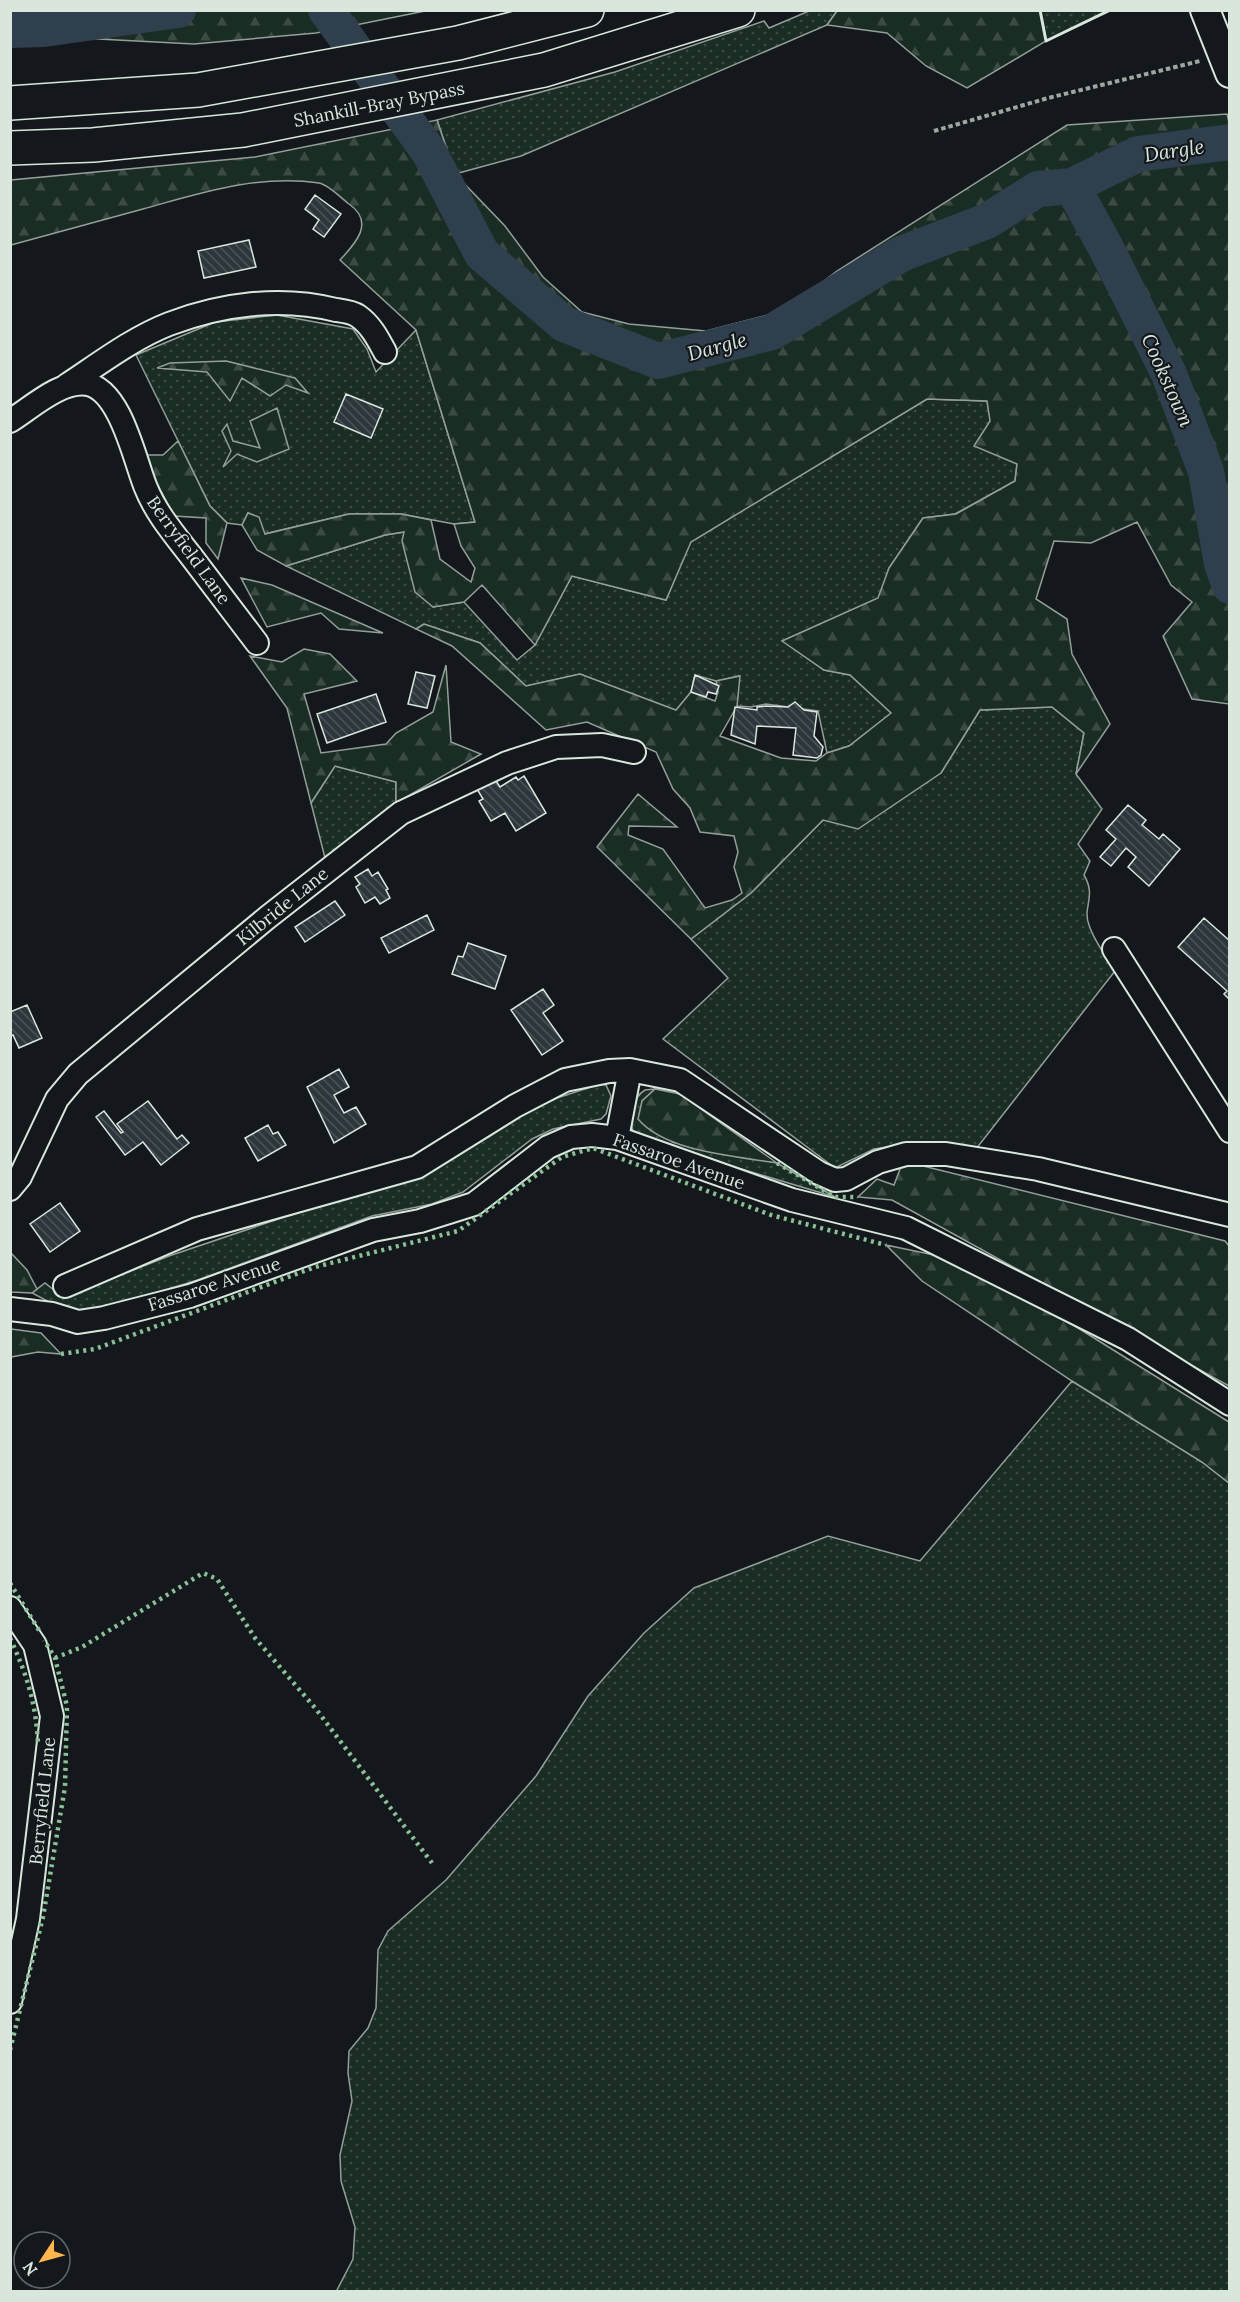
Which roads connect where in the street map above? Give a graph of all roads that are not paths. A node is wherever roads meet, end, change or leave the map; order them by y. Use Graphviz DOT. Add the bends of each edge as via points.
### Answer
graph roads {
  1 [pos="587,10"];
  2 [pos="738,10"];
  3 [pos="1205,10"];
  4 [pos="1229,67"];
  5 [pos="280,76"];
  6 [pos="10,84"];
  7 [pos="10,103"];
  8 [pos="10,148"];
  9 [pos="385,352"];
  10 [pos="63,388"];
  11 [pos="10,421"];
  12 [pos="257,643"];
  13 [pos="634,752"];
  14 [pos="1114,949"];
  15 [pos="630,1070"];
  16 [pos="1230,1131"];
  17 [pos="617,1138"];
  18 [pos="10,1189"];
  19 [pos="1230,1215"];
  20 [pos="64,1286"];
  21 [pos="10,1309"];
  22 [pos="1230,1404"];
  23 [pos="10,1608"];
  24 [pos="10,2002"];
  1 -- 5 [label="highway" via="458,43"];
  2 -- 8 [label="highway, Shankill-Bray Bypass" via="544,70 424,96 243,130 93,145"];
  3 -- 4 [label="main road"];
  5 -- 6 [label="highway" via="244,66 158,76"];
  5 -- 7 [label="highway" via="198,90"];
  9 -- 10 [label="street, Berryfield Lane" via="373,331 356,315 315,304 260,303 215,309 168,325"];
  10 -- 11 [label="street, Berryfield Lane"];
  10 -- 12 [label="street, Berryfield Lane" via="88,384 114,407 129,434 136,465 151,500"];
  13 -- 18 [label="street, Kilbride Lane" via="602,745 556,747 507,763 400,813 78,1074 57,1099 20,1177"];
  14 -- 16 [label="street"];
  15 -- 17 [label="street"];
  15 -- 19 [label="street" via="680,1080 835,1180 906,1154 946,1154 1038,1169"];
  15 -- 20 [label="street" via="565,1080 417,1167 197,1229"];
  17 -- 21 [label="street, Fassaroe Avenue" via="571,1137 548,1147 474,1204 420,1221 373,1230 190,1296 78,1322"];
  17 -- 22 [label="street, Fassaroe Avenue" via="792,1200 906,1228 1128,1339"];
  23 -- 24 [label="street, Berryfield Lane" via="35,1645 52,1716 28,1919"];
}
